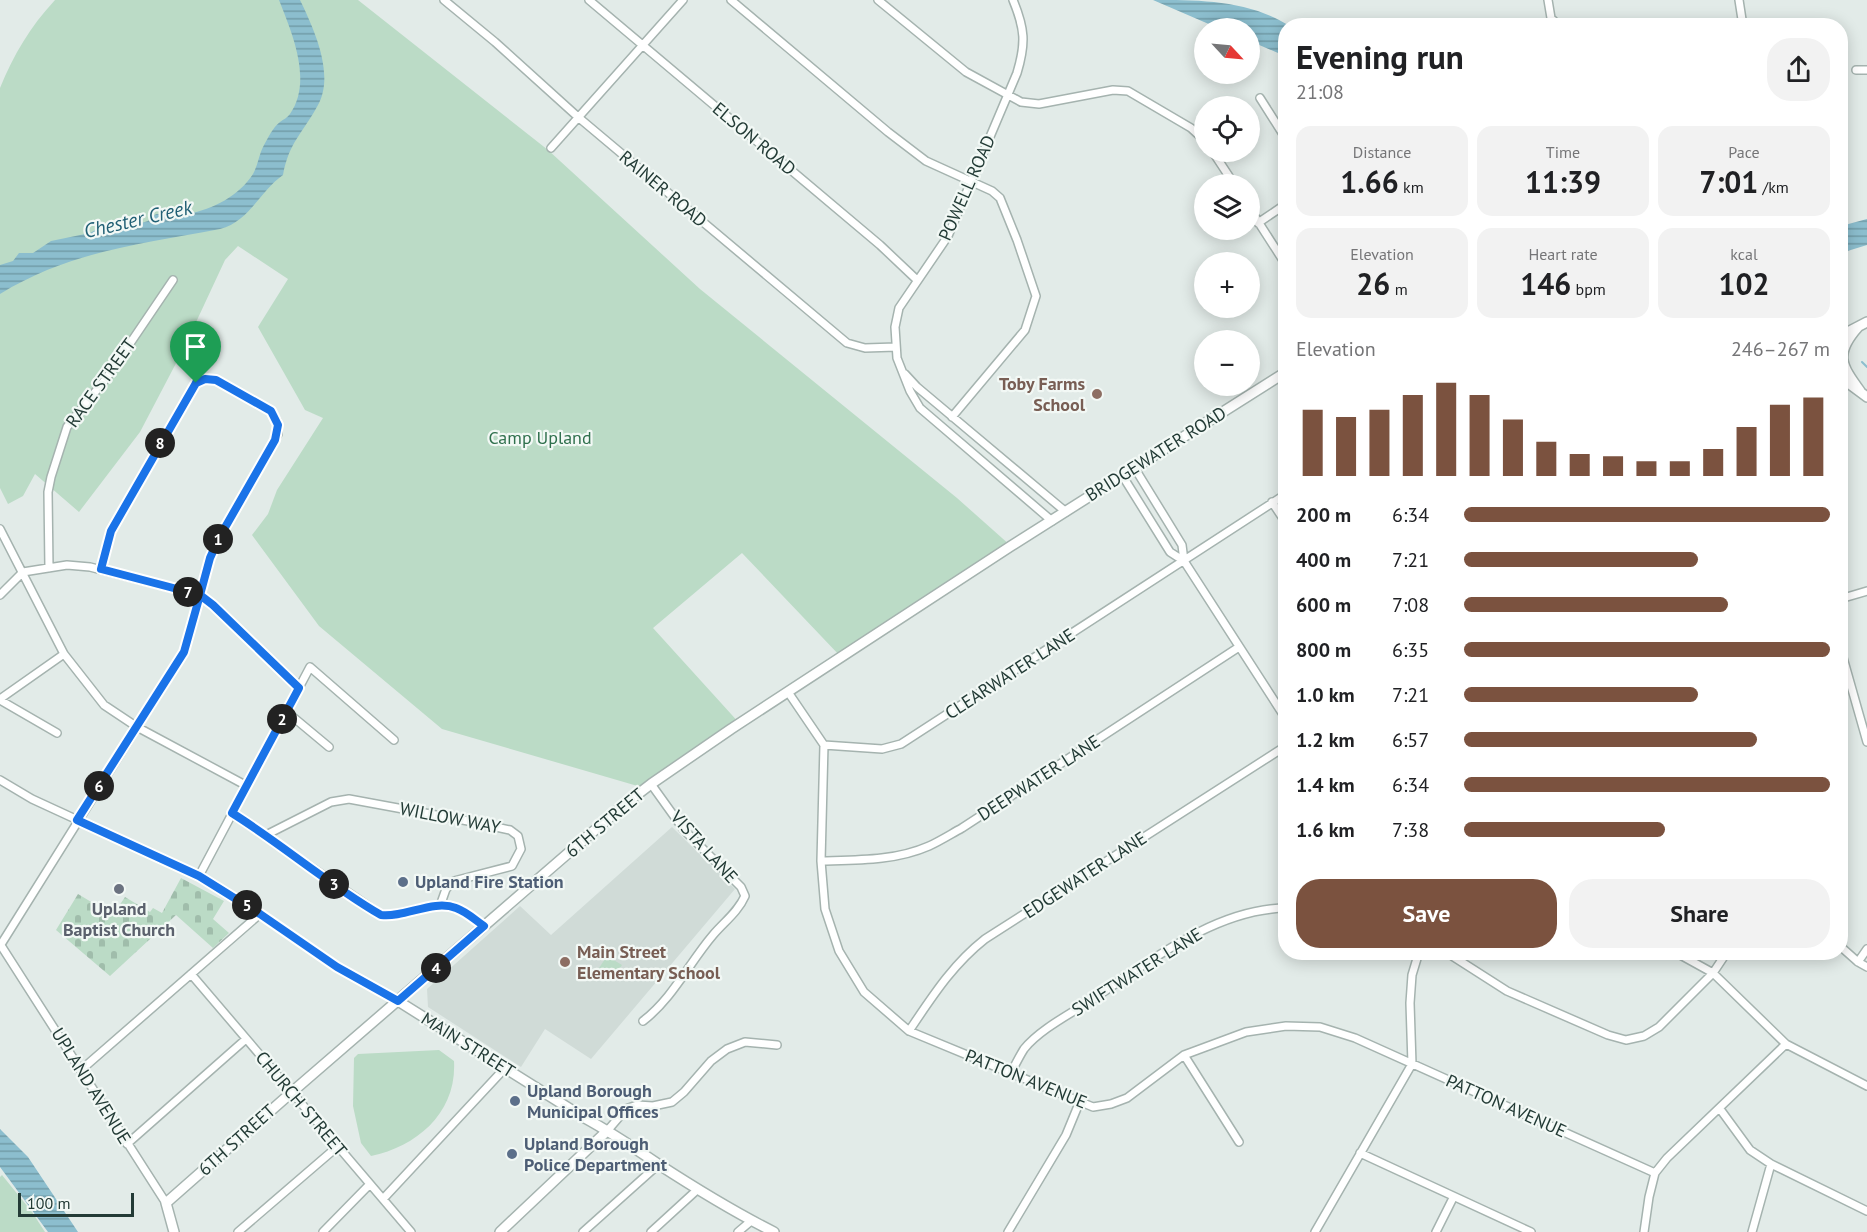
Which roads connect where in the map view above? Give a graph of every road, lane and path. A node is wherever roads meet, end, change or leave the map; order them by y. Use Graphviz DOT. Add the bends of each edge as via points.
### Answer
graph roads {
  1 [pos="444,0"];
  2 [pos="589,0"];
  3 [pos="683,0"];
  4 [pos="731,0"];
  5 [pos="878,0"];
  6 [pos="1012,0"];
  7 [pos="1548,0"];
  8 [pos="1739,0"];
  9 [pos="1551,18"];
  10 [pos="1742,18"];
  11 [pos="643,46"];
  12 [pos="1856,70"];
  13 [pos="1867,70"];
  14 [pos="1007,94"];
  15 [pos="1260,98"];
  16 [pos="578,117"];
  17 [pos="1278,126"];
  18 [pos="1194,131"];
  19 [pos="551,148"];
  20 [pos="971,181"];
  21 [pos="1278,209"];
  22 [pos="1260,222"];
  23 [pos="1260,226"];
  24 [pos="1278,253"];
  25 [pos="917,279"];
  26 [pos="173,280"];
  27 [pos="1867,322"];
  28 [pos="1858,327"];
  29 [pos="1848,331"];
  30 [pos="1848,340"];
  31 [pos="896,346"];
  32 [pos="902,369"];
  33 [pos="1848,375"];
  34 [pos="1278,377"];
  35 [pos="1848,383"];
  36 [pos="1864,394"];
  37 [pos="952,417"];
  38 [pos="1134,467"];
  39 [pos="1122,475"];
  40 [pos="1278,499"];
  41 [pos="1272,502"];
  42 [pos="1278,511"];
  43 [pos="1066,512"];
  44 [pos="1052,521"];
  45 [pos="0,529"];
  46 [pos="1026,537"];
  47 [pos="1184,561"];
  48 [pos="49,568"];
  49 [pos="101,569"];
  50 [pos="23,572"];
  51 [pos="1867,591"];
  52 [pos="0,595"];
  53 [pos="200,595"];
  54 [pos="1848,597"];
  55 [pos="1239,647"];
  56 [pos="64,654"];
  57 [pos="1848,674"];
  58 [pos="299,688"];
  59 [pos="788,692"];
  60 [pos="0,700"];
  61 [pos="1278,707"];
  62 [pos="286,712"];
  63 [pos="137,728"];
  64 [pos="57,733"];
  65 [pos="394,740"];
  66 [pos="1867,742"];
  67 [pos="824,745"];
  68 [pos="329,747"];
  69 [pos="1278,751"];
  70 [pos="0,780"];
  71 [pos="651,784"];
  72 [pos="247,786"];
  73 [pos="232,813"];
  74 [pos="77,820"];
  75 [pos="266,835"];
  76 [pos="821,861"];
  77 [pos="199,876"];
  78 [pos="440,906"];
  79 [pos="1278,908"];
  80 [pos="260,914"];
  81 [pos="484,926"];
  82 [pos="0,945"];
  83 [pos="1867,949"];
  84 [pos="1848,953"];
  85 [pos="1417,960"];
  86 [pos="1459,960"];
  87 [pos="1689,960"];
  88 [pos="1722,960"];
  89 [pos="1858,962"];
  90 [pos="1867,967"];
  91 [pos="1713,973"];
  92 [pos="191,974"];
  93 [pos="398,1001"];
  94 [pos="643,1021"];
  95 [pos="909,1031"];
  96 [pos="246,1040"];
  97 [pos="1786,1044"];
  98 [pos="777,1045"];
  99 [pos="1184,1055"];
  100 [pos="1412,1064"];
  101 [pos="505,1068"];
  102 [pos="81,1070"];
  103 [pos="1011,1073"];
  104 [pos="1867,1086"];
  105 [pos="292,1092"];
  106 [pos="1080,1101"];
  107 [pos="1720,1109"];
  108 [pos="608,1130"];
  109 [pos="1239,1142"];
  110 [pos="127,1144"];
  111 [pos="338,1147"];
  112 [pos="1360,1153"];
  113 [pos="658,1164"];
  114 [pos="1771,1164"];
  115 [pos="1655,1173"];
  116 [pos="370,1184"];
  117 [pos="698,1189"];
  118 [pos="1453,1198"];
  119 [pos="383,1199"];
  120 [pos="166,1203"];
  121 [pos="1867,1211"];
  122 [pos="751,1221"];
  123 [pos="174,1232"];
  124 [pos="238,1232"];
  125 [pos="323,1232"];
  126 [pos="411,1232"];
  127 [pos="500,1232"];
  128 [pos="583,1232"];
  129 [pos="651,1232"];
  130 [pos="738,1232"];
  131 [pos="774,1232"];
  132 [pos="1008,1232"];
  133 [pos="1315,1232"];
  134 [pos="1436,1232"];
  135 [pos="1531,1232"];
  136 [pos="1644,1232"];
  137 [pos="1752,1232"];
  1 -- 16 [label="street, RAINER ROAD"];
  2 -- 11 [label="street, ELSON ROAD"];
  3 -- 11 [label="street"];
  4 -- 20 [label="street" via="903,143 926,160"];
  5 -- 14 [label="street" via="966,72"];
  6 -- 14 [label="street, POWELL ROAD" via="1024,35 1023,54"];
  7 -- 9 [label="street"];
  8 -- 10 [label="street"];
  11 -- 16 [label="street"];
  11 -- 25 [label="street, ELSON ROAD"];
  12 -- 13 [label="street"];
  14 -- 18 [label="street" via="1021,102 1039,104 1113,90 1128,91"];
  14 -- 20 [label="street, POWELL ROAD"];
  15 -- 17 [label="street"];
  16 -- 19 [label="street"];
  16 -- 31 [label="street, RAINER ROAD" via="847,343 865,348"];
  20 -- 25 [label="street, POWELL ROAD" via="948,236"];
  20 -- 37 [label="street" via="1000,198 1036,296 1024,330"];
  21 -- 22 [label="street"];
  23 -- 24 [label="street"];
  25 -- 31 [label="street, POWELL ROAD" via="899,308"];
  26 -- 48 [label="street, RACE STREET" via="68,427 48,492"];
  27 -- 28 [label="street"];
  28 -- 29 [label="street"];
  28 -- 30 [label="street"];
  31 -- 32 [label="street, POWELL ROAD"];
  32 -- 37 [label="street, POWELL ROAD"];
  32 -- 44 [label="street, POWELL ROAD" via="920,408"];
  33 -- 36 [label="street"];
  34 -- 38 [label="street, BRIDGEWATER ROAD"];
  35 -- 36 [label="street"];
  37 -- 43 [label="street, POWELL ROAD"];
  38 -- 39 [label="street, BRIDGEWATER ROAD"];
  38 -- 47 [label="street" via="1182,545"];
  39 -- 43 [label="street, BRIDGEWATER ROAD"];
  39 -- 47 [label="street" via="1170,552"];
  40 -- 41 [label="street, CLEARWATER LANE"];
  41 -- 42 [label="street"];
  41 -- 47 [label="street, CLEARWATER LANE"];
  43 -- 44 [label="street, BRIDGEWATER ROAD"];
  44 -- 46 [label="street, BRIDGEWATER ROAD"];
  45 -- 50 [label="street"];
  46 -- 59 [label="street, 6TH STREET"];
  47 -- 55 [label="street"];
  47 -- 67 [label="street, CLEARWATER LANE" via="901,744 882,749"];
  48 -- 49 [label="street"];
  48 -- 50 [label="street"];
  49 -- 53 [label="street"];
  49 -- 53 [label="street" via="118,518 190,391 201,380 216,380 271,411 278,425 275,440 219,538"];
  50 -- 52 [label="street"];
  50 -- 56 [label="street"];
  51 -- 54 [label="street"];
  53 -- 58 [label="street"];
  53 -- 63 [label="street" via="184,652"];
  55 -- 61 [label="street"];
  55 -- 76 [label="street, DEEPWATER LANE" via="928,847 875,859"];
  56 -- 60 [label="street"];
  56 -- 63 [label="street" via="104,705"];
  57 -- 66 [label="street"];
  58 -- 62 [label="street"];
  58 -- 65 [label="street" via="310,667"];
  59 -- 67 [label="street"];
  59 -- 71 [label="street, 6TH STREET"];
  60 -- 64 [label="street"];
  62 -- 68 [label="street"];
  62 -- 72 [label="street"];
  63 -- 72 [label="street"];
  63 -- 74 [label="street"];
  67 -- 76 [label="street, PATTON AVENUE"];
  69 -- 95 [label="street, EDGEWATER LANE" via="984,939 944,979"];
  70 -- 74 [label="street, MAIN STREET"];
  71 -- 81 [label="street, 6TH STREET"];
  71 -- 94 [label="street, VISTA LANE" via="684,830 741,887 745,896 658,1010"];
  72 -- 73 [label="street"];
  73 -- 75 [label="street"];
  73 -- 77 [label="street"];
  74 -- 77 [label="street, MAIN STREET"];
  74 -- 82 [label="street"];
  75 -- 78 [label="street" via="381,915"];
  75 -- 78 [label="street, WILLOW WAY" via="331,802 349,799 468,820 510,830 518,836 521,849 512,866 454,881"];
  76 -- 95 [label="street, PATTON AVENUE" via="825,909 839,951 864,992"];
  77 -- 80 [label="street, MAIN STREET"];
  78 -- 81 [label="street" via="455,907"];
  79 -- 103 [label="street, SWIFTWATER LANE" via="1226,920 1187,937 1046,1029 1025,1048"];
  80 -- 92 [label="street"];
  80 -- 93 [label="street, MAIN STREET" via="337,967"];
  81 -- 93 [label="street, 6TH STREET"];
  82 -- 102 [label="street, UPLAND AVENUE"];
  83 -- 89 [label="street"];
  84 -- 89 [label="street"];
  85 -- 100 [label="street" via="1410,1003"];
  86 -- 91 [label="street" via="1507,991 1626,1040 1659,1027"];
  87 -- 91 [label="street"];
  88 -- 91 [label="street"];
  89 -- 90 [label="street"];
  91 -- 97 [label="street"];
  92 -- 96 [label="street, CHURCH STREET"];
  92 -- 102 [label="street"];
  93 -- 101 [label="street, MAIN STREET"];
  93 -- 105 [label="street, 6TH STREET"];
  95 -- 103 [label="street, PATTON AVENUE"];
  96 -- 105 [label="street, CHURCH STREET"];
  96 -- 110 [label="street"];
  97 -- 104 [label="street"];
  97 -- 107 [label="street"];
  98 -- 108 [label="street" via="745,1042 727,1049 672,1102 626,1109"];
  99 -- 100 [label="street, PATTON AVENUE" via="1246,1032 1286,1026 1320,1027"];
  99 -- 106 [label="street, PATTON AVENUE" via="1127,1098 1093,1107"];
  99 -- 109 [label="street"];
  100 -- 112 [label="street"];
  100 -- 115 [label="street, PATTON AVENUE"];
  101 -- 108 [label="street, MAIN STREET"];
  101 -- 119 [label="street"];
  102 -- 110 [label="street, UPLAND AVENUE"];
  103 -- 106 [label="street, PATTON AVENUE"];
  105 -- 111 [label="street, CHURCH STREET"];
  105 -- 120 [label="street, 6TH STREET"];
  106 -- 132 [label="street" via="1066,1135"];
  107 -- 114 [label="street" via="1750,1150"];
  107 -- 115 [label="street"];
  108 -- 113 [label="street, MAIN STREET"];
  108 -- 127 [label="street"];
  110 -- 120 [label="street, UPLAND AVENUE"];
  111 -- 116 [label="street, CHURCH STREET"];
  111 -- 124 [label="street"];
  112 -- 118 [label="street"];
  112 -- 133 [label="street"];
  113 -- 117 [label="street, MAIN STREET"];
  113 -- 128 [label="street"];
  114 -- 121 [label="street"];
  114 -- 137 [label="street"];
  115 -- 136 [label="street"];
  116 -- 119 [label="street, CHURCH STREET"];
  116 -- 125 [label="street"];
  117 -- 122 [label="street, MAIN STREET"];
  117 -- 129 [label="street"];
  118 -- 134 [label="street"];
  118 -- 135 [label="street"];
  119 -- 126 [label="street, CHURCH STREET"];
  120 -- 123 [label="street, UPLAND AVENUE"];
  122 -- 130 [label="street"];
  122 -- 131 [label="street, MAIN STREET"];
}
